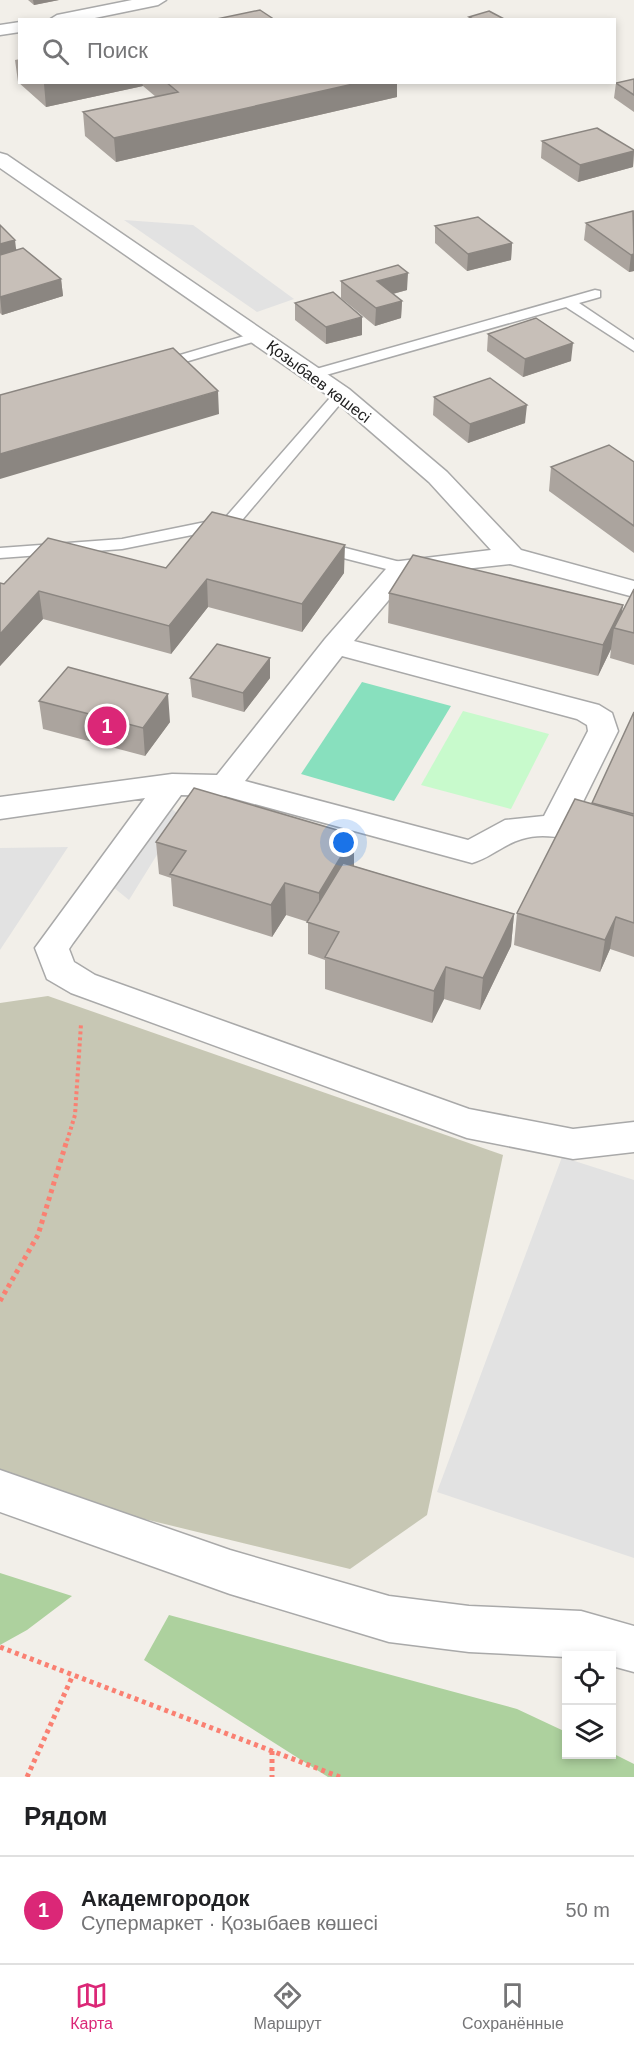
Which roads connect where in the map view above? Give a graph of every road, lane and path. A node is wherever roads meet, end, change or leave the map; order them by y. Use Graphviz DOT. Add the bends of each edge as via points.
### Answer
graph roads {
  1 [pos="158,0"];
  2 [pos="67,18"];
  3 [pos="18,27"];
  4 [pos="0,30"];
  5 [pos="0,159"];
  6 [pos="595,294"];
  7 [pos="568,302"];
  8 [pos="258,336"];
  9 [pos="634,347"];
  10 [pos="146,369"];
  11 [pos="314,374"];
  12 [pos="341,394"];
  13 [pos="231,522"];
  14 [pos="252,528"];
  15 [pos="305,543"];
  16 [pos="0,553"];
  17 [pos="511,556"];
  18 [pos="402,568"];
  19 [pos="634,589"];
  20 [pos="335,645"];
  21 [pos="172,784"];
  22 [pos="225,786"];
  23 [pos="0,808"];
  24 [pos="555,826"];
  25 [pos="634,848"];
  26 [pos="83,984"];
  27 [pos="630,1139"];
  28 [pos="0,1301"];
  29 [pos="0,1491"];
  30 [pos="0,1647"];
  31 [pos="634,1649"];
  32 [pos="73,1675"];
  33 [pos="272,1751"];
  34 [pos="27,1777"];
  35 [pos="272,1777"];
  36 [pos="340,1777"];
  1 -- 2 [label="street"];
  3 -- 4 [label="street"];
  5 -- 8 [label="street, Қозыбаев көшесі"];
  6 -- 7 [label="lane"];
  7 -- 9 [label="lane"];
  7 -- 11 [label="lane"];
  8 -- 10 [label="lane"];
  8 -- 11 [label="street, Қозыбаев көшесі"];
  11 -- 12 [label="street, Қозыбаев көшесі"];
  12 -- 13 [label="lane"];
  12 -- 17 [label="street, Қозыбаев көшесі" via="438,477"];
  13 -- 14 [label="lane"];
  13 -- 16 [label="lane" via="122,544"];
  15 -- 18 [label="lane"];
  17 -- 18 [label="street"];
  17 -- 19 [label="street"];
  18 -- 20 [label="street"];
  20 -- 22 [label="street"];
  20 -- 24 [label="street" via="588,712 601,720 603,731"];
  21 -- 22 [label="street"];
  21 -- 23 [label="street"];
  21 -- 26 [label="street" via="52,948 59,969"];
  22 -- 24 [label="street" via="472,852 516,828"];
  24 -- 25 [label="street"];
  26 -- 27 [label="street" via="467,1123 573,1144"];
  26 -- 28 [label="path" via="75,1115 38,1235"];
  29 -- 31 [label="street" via="230,1572 389,1619 469,1629 581,1634"];
  30 -- 32 [label="path"];
  32 -- 33 [label="path"];
  32 -- 34 [label="path"];
  33 -- 35 [label="path"];
  33 -- 36 [label="path"];
}
